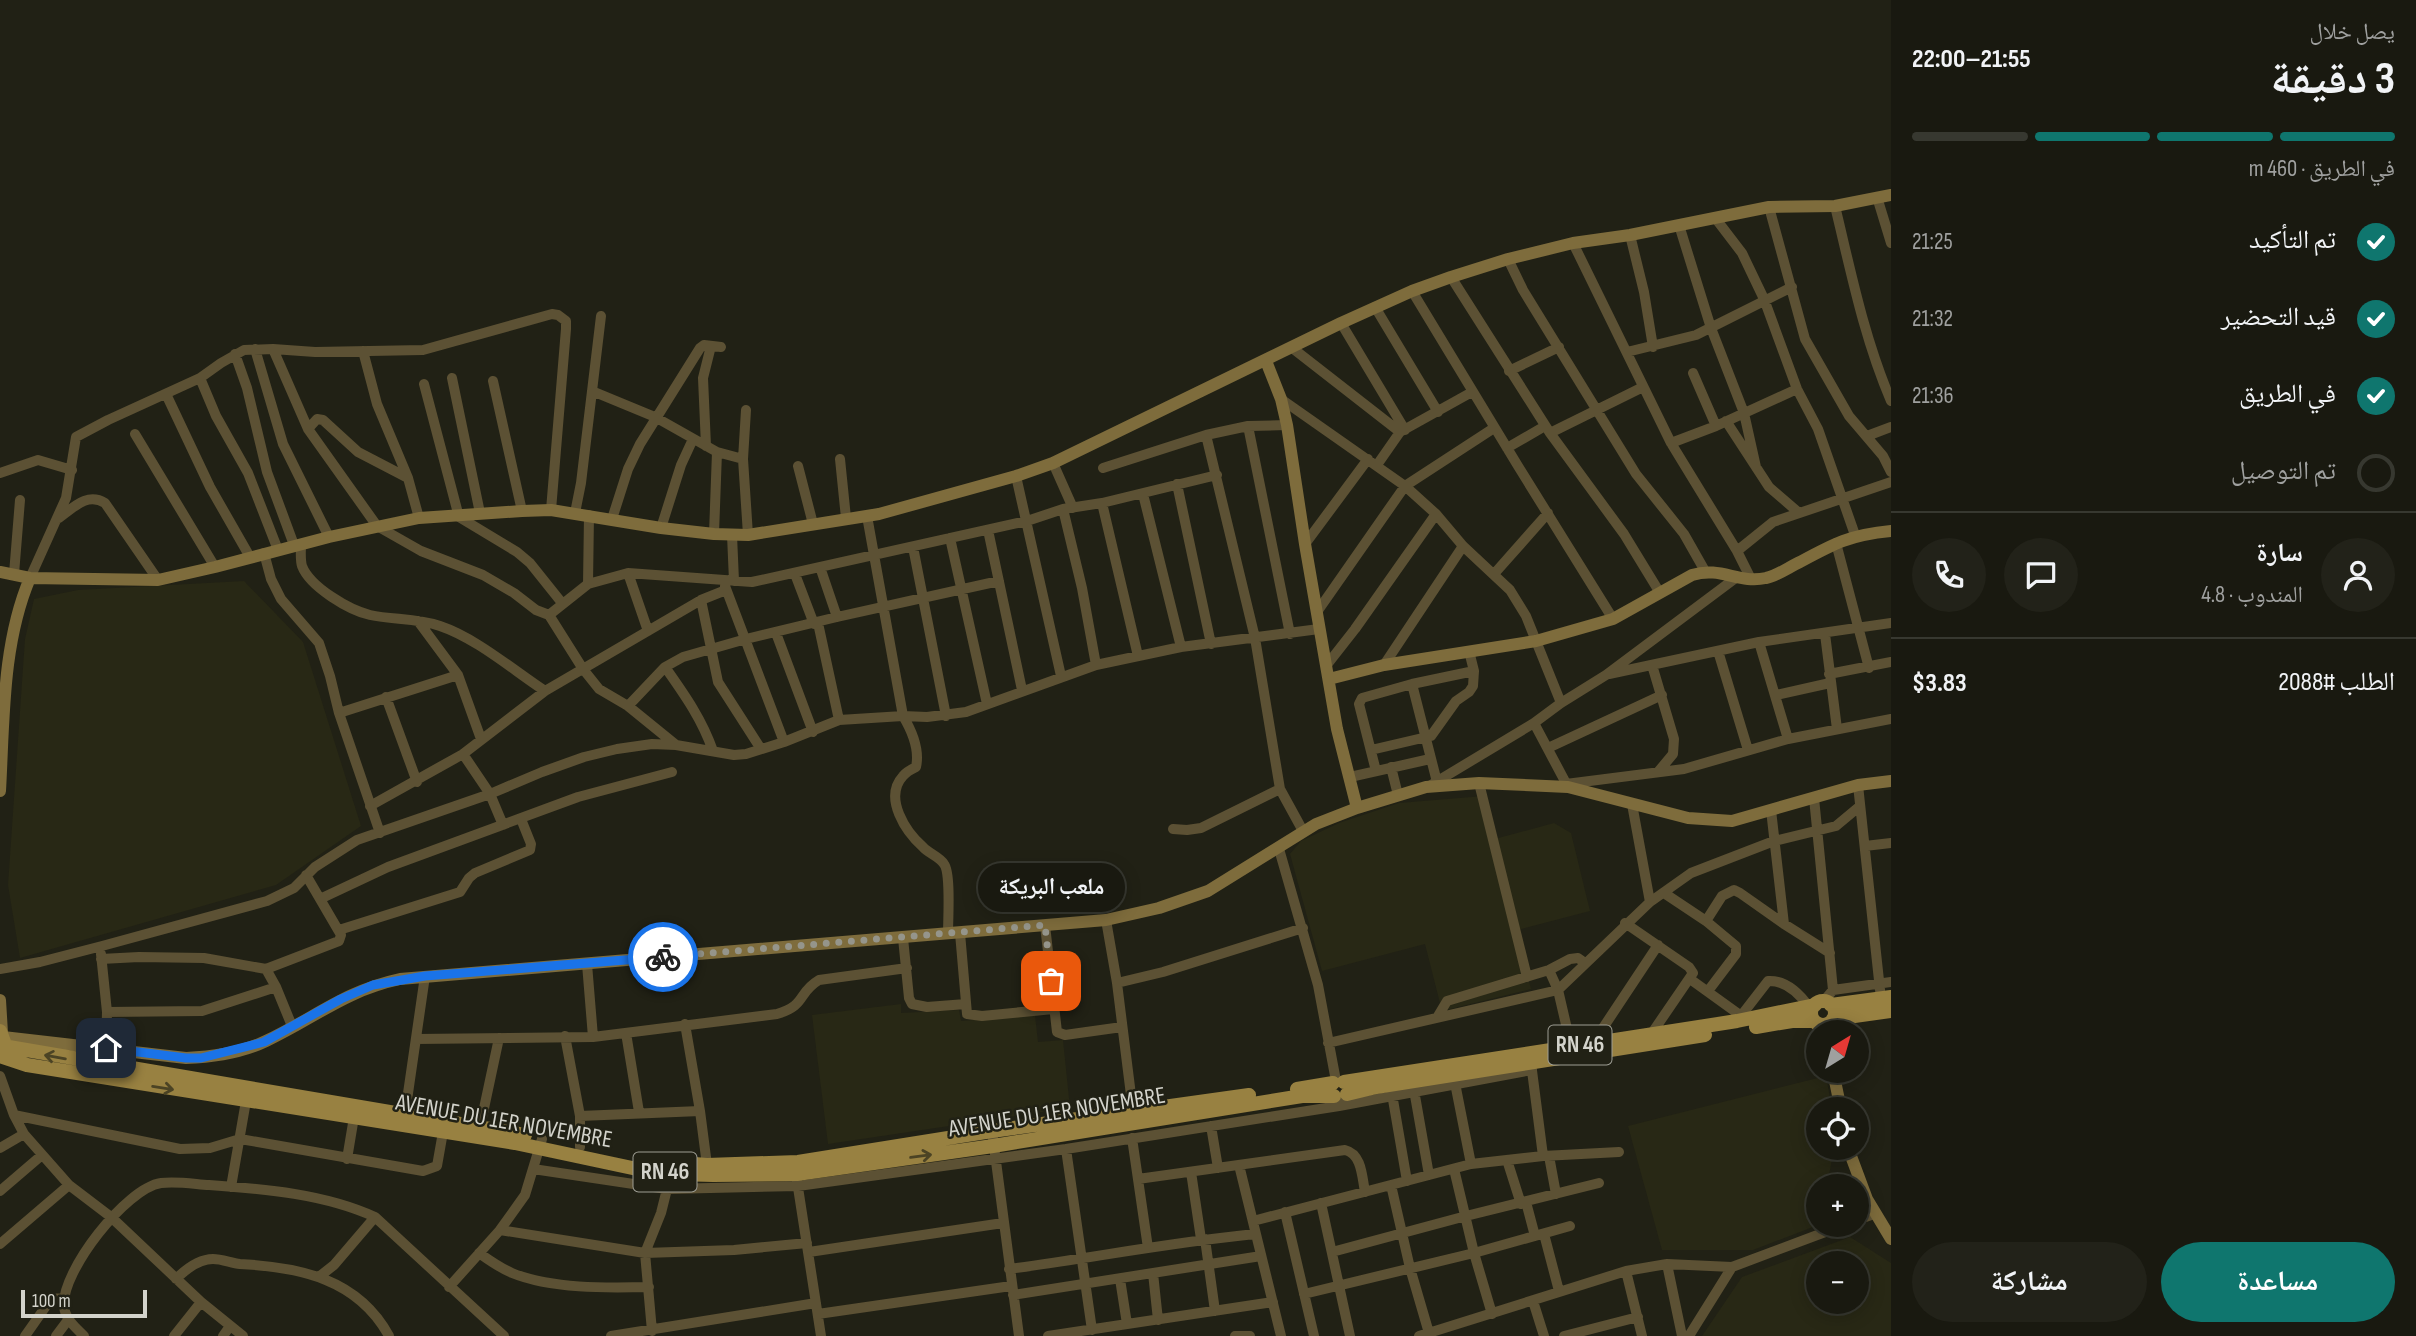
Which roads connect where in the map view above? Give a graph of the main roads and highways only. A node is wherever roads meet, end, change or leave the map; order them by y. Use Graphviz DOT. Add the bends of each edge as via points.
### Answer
graph roads {
  1 [pos="1891,195"];
  2 [pos="1266,361"];
  3 [pos="1891,531"];
  4 [pos="0,572"];
  5 [pos="30,578"];
  6 [pos="1329,679"];
  7 [pos="2,716"];
  8 [pos="1891,780"];
  9 [pos="0,791"];
  10 [pos="1357,808"];
  11 [pos="1886,998"];
  12 [pos="0,1000"];
  13 [pos="1891,1011"];
  14 [pos="1823,1014"];
  15 [pos="1,1042"];
  16 [pos="1339,1091"];
  17 [pos="541,1144"];
  18 [pos="993,1145"];
  19 [pos="1853,1160"];
  20 [pos="1891,1239"];
  1 -- 2 [label="main road" via="1835,206 1769,207 1508,259 1412,291"];
  2 -- 5 [label="main road" via="1053,463 867,516 732,535 551,510 480,513 377,526 158,580"];
  2 -- 6 [label="main road" via="1287,425"];
  3 -- 6 [label="main road" via="1836,542 1767,578 1717,571 1692,575 1614,619 1536,641 1384,665"];
  4 -- 5 [label="main road"];
  5 -- 7 [label="main road" via="12,633"];
  6 -- 10 [label="main road"];
  7 -- 9 [label="main road"];
  8 -- 10 [label="main road" via="1732,821 1688,818 1567,786 1432,785"];
  10 -- 15 [label="main road" via="1303,831 1208,891 1106,920 425,976 373,985 264,1042 201,1058"];
  11 -- 14 [label="main road, AVENUE DU 1ER NOVEMBRE / RN 46"];
  12 -- 15 [label="main road"];
  13 -- 14 [label="main road, AVENUE DU 1ER NOVEMBRE / RN 46"];
  14 -- 16 [label="main road, AVENUE DU 1ER NOVEMBRE / RN 46" via="1531,1067"];
  14 -- 16 [label="main road, AVENUE DU 1ER NOVEMBRE / RN 46" via="1793,1011 1738,1018"];
  17 -- 15 [label="main road, AVENUE DU 1ER NOVEMBRE / RN 46, one-way" via="480,1127"];
  15 -- 17 [label="main road, AVENUE DU 1ER NOVEMBRE / RN 46, one-way" via="27,1065"];
  16 -- 18 [label="main road, AVENUE DU 1ER NOVEMBRE / RN 46"];
  16 -- 18 [label="main road, AVENUE DU 1ER NOVEMBRE / RN 46" via="1133,1111"];
  17 -- 18 [label="main road, AVENUE DU 1ER NOVEMBRE / RN 46" via="707,1165"];
  17 -- 18 [label="main road, AVENUE DU 1ER NOVEMBRE / RN 46" via="637,1169 797,1180"];
  19 -- 20 [label="main road" via="1874,1214"];
}
